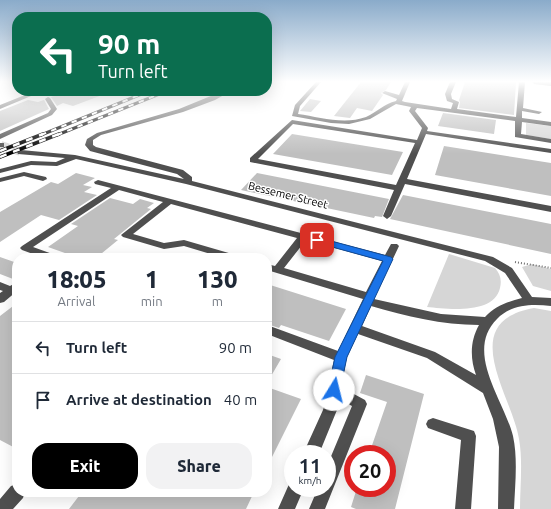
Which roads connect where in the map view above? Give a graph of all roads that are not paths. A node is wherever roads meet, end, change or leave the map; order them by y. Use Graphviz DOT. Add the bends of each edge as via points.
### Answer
graph roads {
  1 [pos="414,105"];
  2 [pos="52,106"];
  3 [pos="195,106"];
  4 [pos="297,106"];
  5 [pos="386,106"];
  6 [pos="419,106"];
  7 [pos="455,106"];
  8 [pos="520,106"];
  9 [pos="520,109"];
  10 [pos="454,111"];
  11 [pos="539,112"];
  12 [pos="519,120"];
  13 [pos="551,124"];
  14 [pos="423,132"];
  15 [pos="0,137"];
  16 [pos="551,141"];
  17 [pos="419,142"];
  18 [pos="551,151"];
  19 [pos="21,152"];
  20 [pos="75,157"];
  21 [pos="0,171"];
  22 [pos="43,179"];
  23 [pos="0,180"];
  24 [pos="98,182"];
  25 [pos="187,182"];
  26 [pos="401,185"];
  27 [pos="118,188"];
  28 [pos="169,201"];
  29 [pos="551,209"];
  30 [pos="387,216"];
  31 [pos="303,236"];
  32 [pos="394,246"];
  33 [pos="40,253"];
  34 [pos="218,253"];
  35 [pos="388,259"];
  36 [pos="272,269"];
  37 [pos="0,286"];
  38 [pos="12,288"];
  39 [pos="12,289"];
  40 [pos="0,298"];
  41 [pos="368,299"];
  42 [pos="528,301"];
  43 [pos="551,302"];
  44 [pos="488,321"];
  45 [pos="354,328"];
  46 [pos="272,331"];
  47 [pos="341,357"];
  48 [pos="334,390"];
  49 [pos="487,390"];
  50 [pos="433,424"];
  51 [pos="315,445"];
  52 [pos="336,463"];
  53 [pos="13,497"];
  54 [pos="292,497"];
  55 [pos="322,497"];
  56 [pos="2,509"];
  57 [pos="286,509"];
  58 [pos="317,509"];
  59 [pos="463,509"];
  60 [pos="506,509"];
  1 -- 14 [label="street" via="412,111 425,128"];
  2 -- 15 [label="street" via="54,109 50,114"];
  3 -- 25 [label="street" via="168,116 99,134 90,139 89,145 93,149 180,172 189,179"];
  4 -- 5 [label="street" via="294,115 349,123 369,117"];
  6 -- 10 [label="street"];
  7 -- 10 [label="street"];
  8 -- 9 [label="street"];
  9 -- 11 [label="street"];
  9 -- 12 [label="street"];
  10 -- 12 [label="street"];
  12 -- 13 [label="street"];
  12 -- 16 [label="street" via="517,136"];
  14 -- 17 [label="street"];
  14 -- 18 [label="street"];
  17 -- 26 [label="street"];
  17 -- 26 [label="street" via="292,122 253,160"];
  19 -- 20 [label="street, Bessemer Street"];
  20 -- 21 [label="street" via="58,164 31,163"];
  20 -- 25 [label="street, Bessemer Street"];
  22 -- 23 [label="street" via="24,174"];
  24 -- 27 [label="street"];
  25 -- 42 [label="street, Bessemer Street" via="493,260 512,273"];
  26 -- 29 [label="street"];
  26 -- 30 [label="street"];
  27 -- 28 [label="street"];
  27 -- 33 [label="street" via="25,248"];
  28 -- 31 [label="street"];
  28 -- 34 [label="street" via="126,235 164,246 184,243"];
  31 -- 35 [label="street"];
  31 -- 36 [label="street"];
  32 -- 35 [label="street"];
  35 -- 41 [label="street"];
  36 -- 41 [label="street"];
  37 -- 38 [label="street"];
  39 -- 40 [label="street"];
  41 -- 44 [label="street" via="435,319 460,322"];
  41 -- 45 [label="street"];
  42 -- 43 [label="street"];
  42 -- 44 [label="street" via="515,302 496,310"];
  44 -- 49 [label="street" via="481,332 478,345 479,363"];
  45 -- 47 [label="street"];
  45 -- 49 [label="street" via="431,355"];
  46 -- 47 [label="street"];
  47 -- 48 [label="street"];
  48 -- 51 [label="street" via="330,410"];
  48 -- 52 [label="street" via="360,404"];
  49 -- 60 [label="street" via="503,426 506,442"];
  50 -- 59 [label="street" via="469,436"];
  53 -- 56 [label="street"];
  54 -- 57 [label="street"];
  55 -- 58 [label="street"];
}
